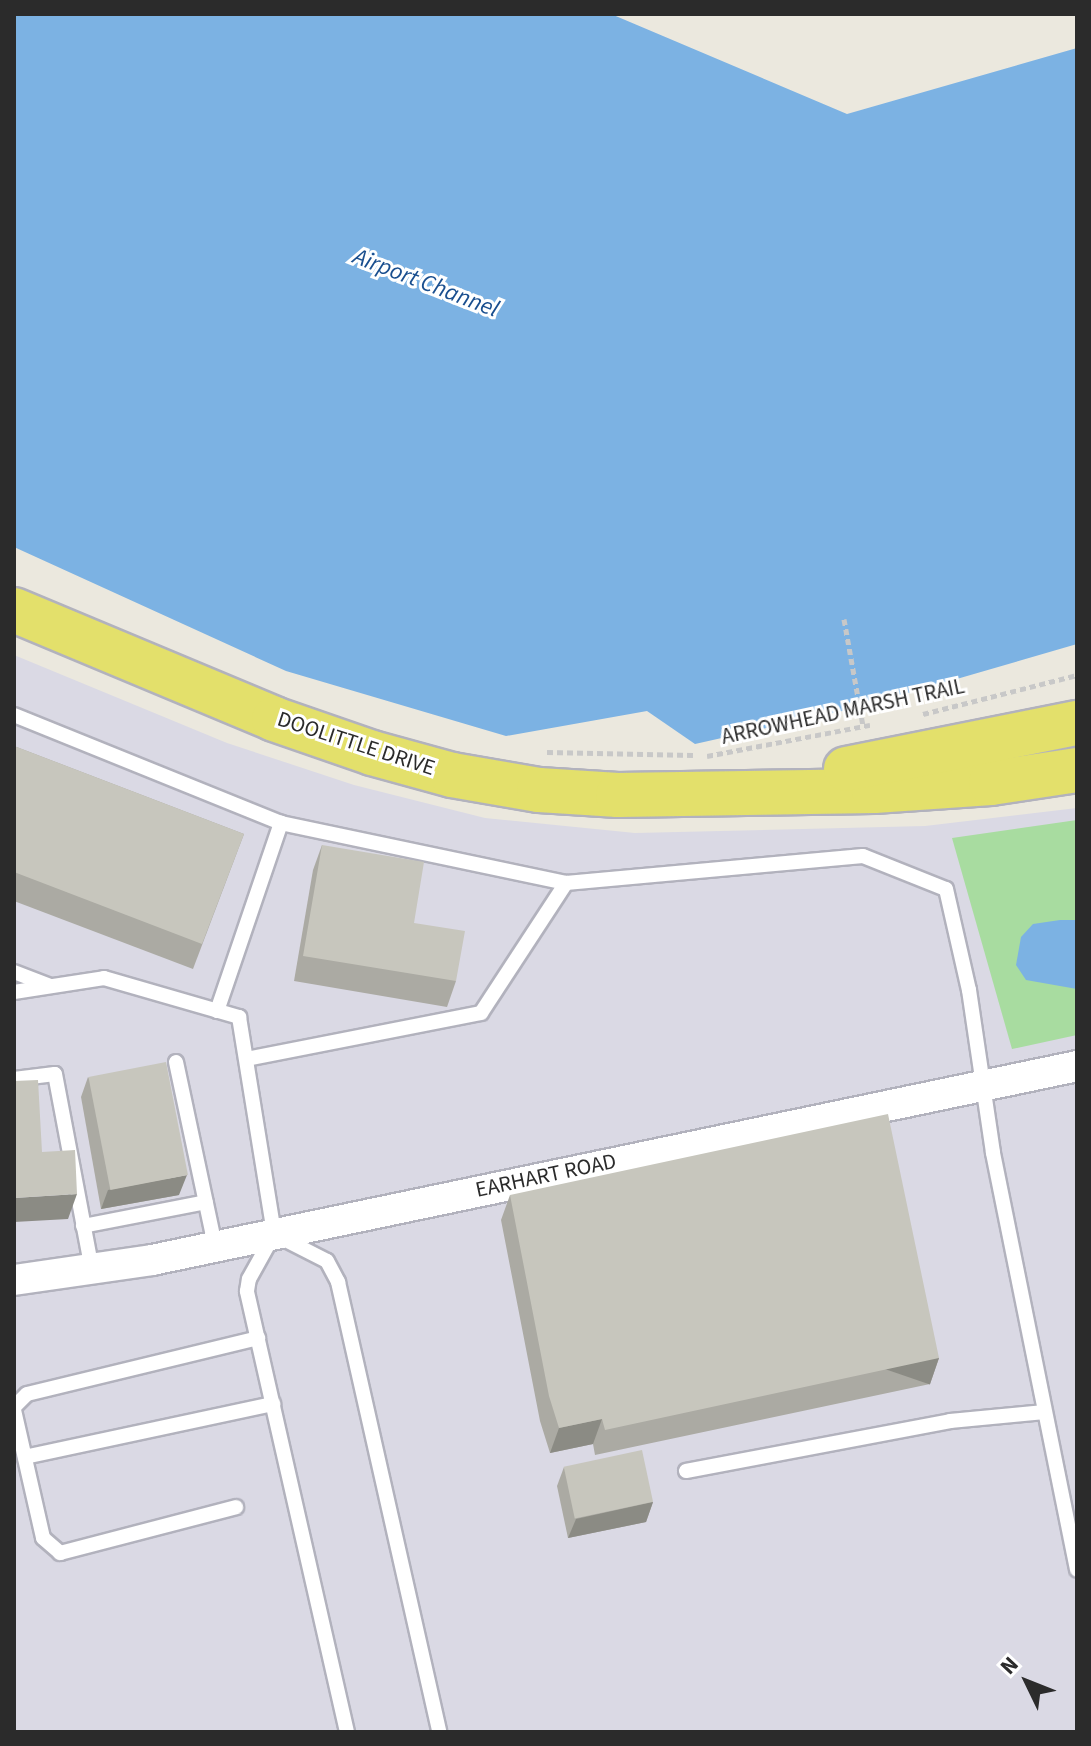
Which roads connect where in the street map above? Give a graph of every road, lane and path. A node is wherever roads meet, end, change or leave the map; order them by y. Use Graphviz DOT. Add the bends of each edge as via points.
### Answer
graph roads {
  1 [pos="14,610"];
  2 [pos="844,619"];
  3 [pos="1077,675"];
  4 [pos="14,715"];
  5 [pos="910,718"];
  6 [pos="1077,723"];
  7 [pos="873,725"];
  8 [pos="863,726"];
  9 [pos="544,752"];
  10 [pos="1077,770"];
  11 [pos="713,775"];
  12 [pos="281,823"];
  13 [pos="566,883"];
  14 [pos="14,972"];
  15 [pos="50,986"];
  16 [pos="14,992"];
  17 [pos="217,1011"];
  18 [pos="247,1059"];
  19 [pos="176,1062"];
  20 [pos="1077,1066"];
  21 [pos="14,1079"];
  22 [pos="983,1084"];
  23 [pos="206,1202"];
  24 [pos="83,1226"];
  25 [pos="274,1234"];
  26 [pos="215,1246"];
  27 [pos="92,1270"];
  28 [pos="14,1280"];
  29 [pos="258,1338"];
  30 [pos="273,1404"];
  31 [pos="14,1408"];
  32 [pos="1045,1412"];
  33 [pos="25,1457"];
  34 [pos="686,1471"];
  35 [pos="236,1507"];
  36 [pos="1077,1570"];
  37 [pos="347,1732"];
  38 [pos="439,1732"];
  1 -- 11 [label="main road, DOOLITTLE DRIVE" via="274,719 452,775 539,790 618,795"];
  2 -- 8 [label="path"];
  3 -- 5 [label="path, ARROWHEAD MARSH TRAIL"];
  4 -- 12 [label="lane"];
  6 -- 11 [label="main road, DOOLITTLE DRIVE"];
  7 -- 8 [label="path, ARROWHEAD MARSH TRAIL"];
  8 -- 11 [label="path, ARROWHEAD MARSH TRAIL"];
  9 -- 11 [label="path, ARROWHEAD MARSH TRAIL"];
  10 -- 11 [label="main road, DOOLITTLE DRIVE" via="991,783"];
  12 -- 13 [label="lane"];
  12 -- 17 [label="lane"];
  13 -- 18 [label="lane" via="481,1013"];
  13 -- 22 [label="lane" via="863,856 946,889"];
  14 -- 15 [label="lane"];
  15 -- 16 [label="lane"];
  15 -- 17 [label="lane" via="104,978"];
  17 -- 18 [label="lane" via="239,1017"];
  18 -- 25 [label="lane"];
  19 -- 23 [label="lane"];
  20 -- 22 [label="street, EARHART ROAD"];
  21 -- 24 [label="lane" via="55,1074"];
  22 -- 25 [label="street, EARHART ROAD"];
  22 -- 32 [label="lane"];
  23 -- 24 [label="lane"];
  23 -- 26 [label="lane"];
  24 -- 27 [label="lane"];
  25 -- 26 [label="street, EARHART ROAD"];
  25 -- 29 [label="lane" via="247,1291"];
  25 -- 38 [label="lane" via="327,1261 338,1282"];
  26 -- 27 [label="street, EARHART ROAD"];
  27 -- 28 [label="street, EARHART ROAD"];
  29 -- 30 [label="lane"];
  29 -- 31 [label="lane" via="27,1394"];
  30 -- 33 [label="lane"];
  30 -- 37 [label="lane"];
  31 -- 33 [label="lane"];
  32 -- 34 [label="lane" via="950,1421"];
  32 -- 36 [label="lane"];
  33 -- 35 [label="lane" via="43,1538 60,1553"];
}
